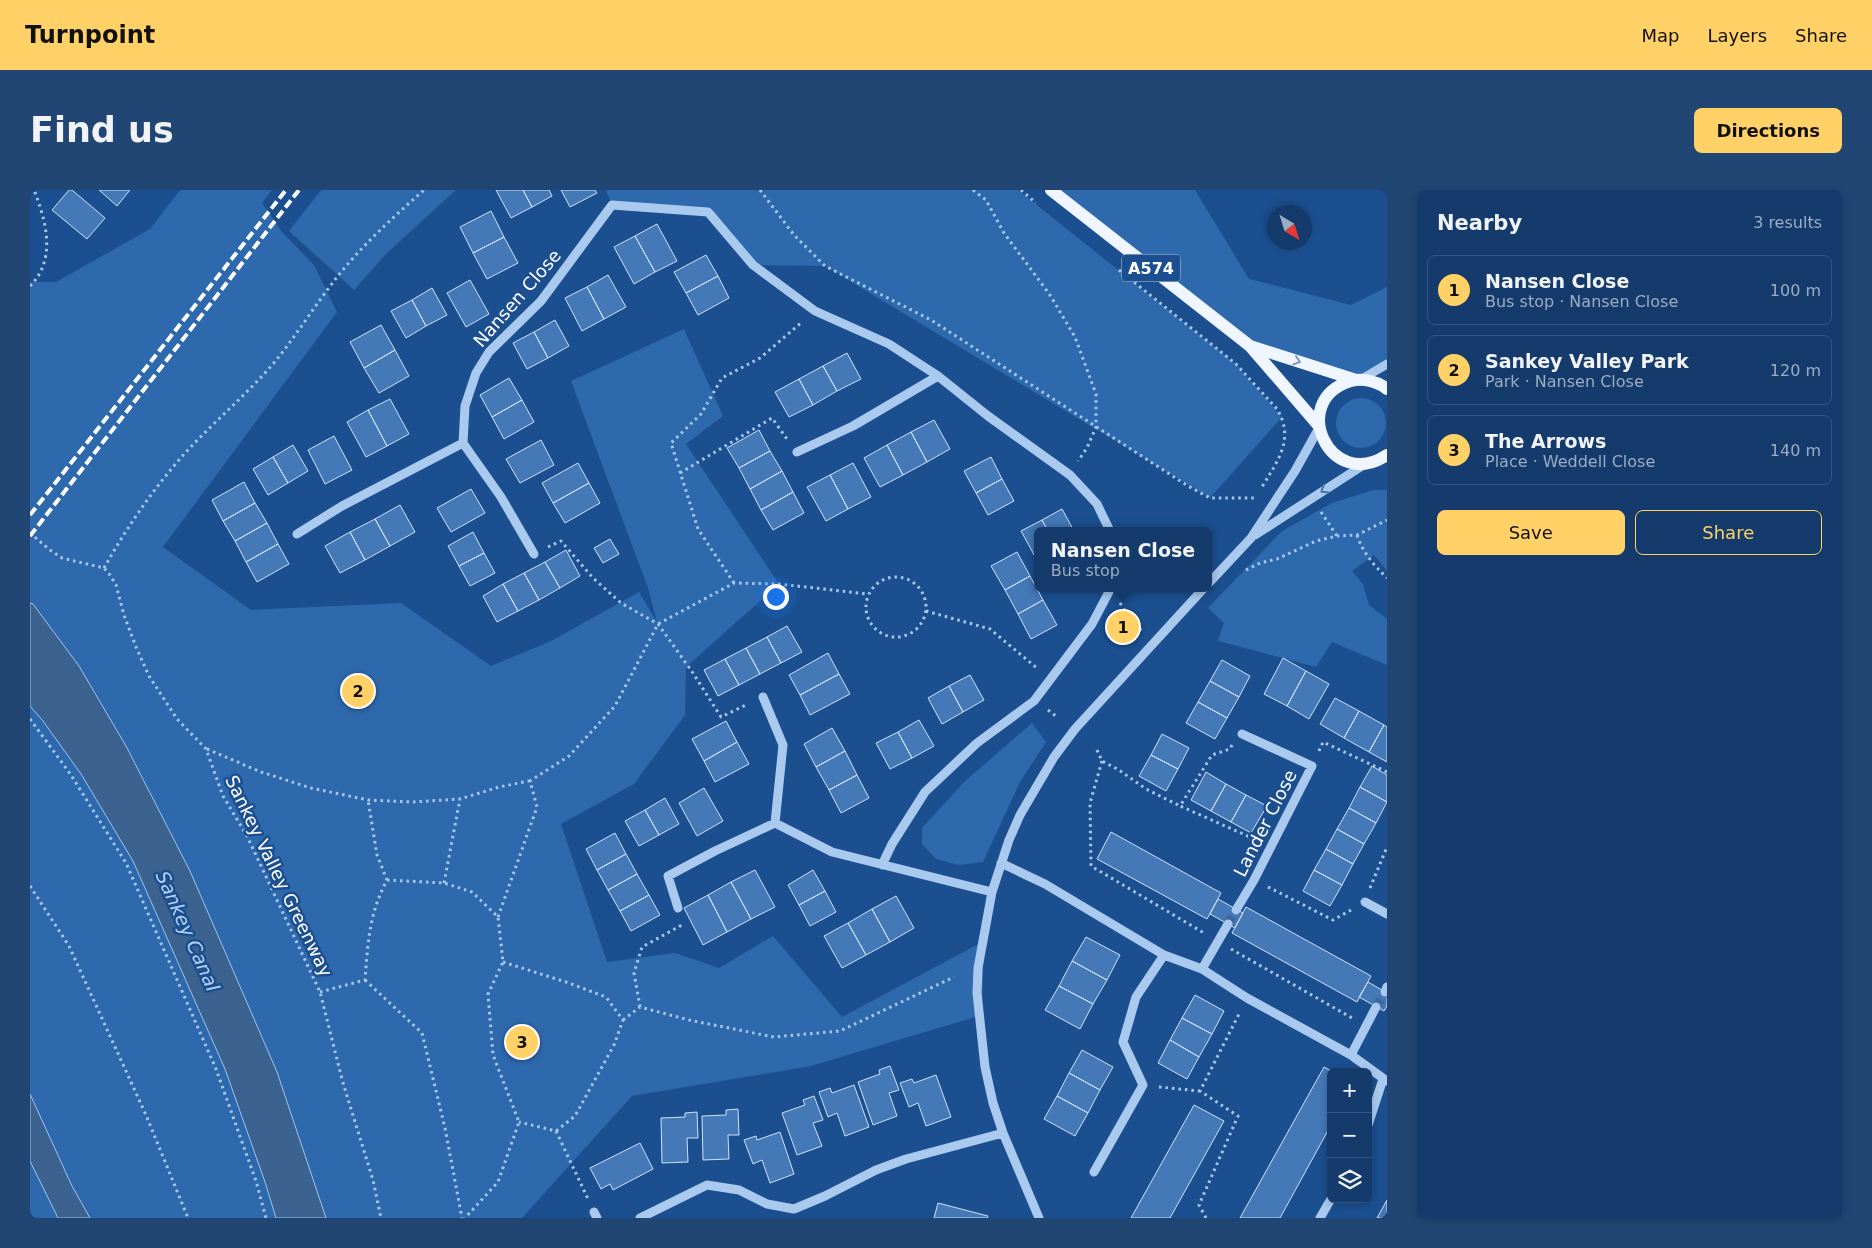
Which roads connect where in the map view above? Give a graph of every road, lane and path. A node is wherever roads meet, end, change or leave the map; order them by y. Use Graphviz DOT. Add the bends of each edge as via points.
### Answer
graph roads {
  1 [pos="34,190"];
  2 [pos="424,190"];
  3 [pos="760,190"];
  4 [pos="973,190"];
  5 [pos="1020,190"];
  6 [pos="1051,190"];
  7 [pos="1044,209"];
  8 [pos="1113,265"];
  9 [pos="30,286"];
  10 [pos="814,311"];
  11 [pos="1250,346"];
  12 [pos="1387,364"];
  13 [pos="938,376"];
  14 [pos="1358,380"];
  15 [pos="1387,389"];
  16 [pos="1096,427"];
  17 [pos="1319,427"];
  18 [pos="463,443"];
  19 [pos="797,452"];
  20 [pos="1387,455"];
  21 [pos="1366,464"];
  22 [pos="1387,470"];
  23 [pos="680,473"];
  24 [pos="1070,475"];
  25 [pos="1320,511"];
  26 [pos="1387,520"];
  27 [pos="1108,527"];
  28 [pos="30,533"];
  29 [pos="297,534"];
  30 [pos="1357,535"];
  31 [pos="1337,536"];
  32 [pos="1251,538"];
  33 [pos="534,554"];
  34 [pos="1277,559"];
  35 [pos="104,568"];
  36 [pos="1387,578"];
  37 [pos="1212,580"];
  38 [pos="734,583"];
  39 [pos="1109,592"];
  40 [pos="1200,592"];
  41 [pos="867,594"];
  42 [pos="926,611"];
  43 [pos="658,624"];
  44 [pos="1051,680"];
  45 [pos="763,697"];
  46 [pos="30,719"];
  47 [pos="1242,734"];
  48 [pos="206,748"];
  49 [pos="1097,750"];
  50 [pos="1102,761"];
  51 [pos="1312,766"];
  52 [pos="1387,772"];
  53 [pos="530,780"];
  54 [pos="460,799"];
  55 [pos="368,800"];
  56 [pos="1180,806"];
  57 [pos="775,823"];
  58 [pos="1387,847"];
  59 [pos="1001,863"];
  60 [pos="882,864"];
  61 [pos="1260,867"];
  62 [pos="388,880"];
  63 [pos="1254,880"];
  64 [pos="444,883"];
  65 [pos="30,886"];
  66 [pos="992,892"];
  67 [pos="1365,902"];
  68 [pos="678,908"];
  69 [pos="1236,910"];
  70 [pos="1387,914"];
  71 [pos="498,917"];
  72 [pos="1228,924"];
  73 [pos="1218,941"];
  74 [pos="1164,955"];
  75 [pos="503,962"];
  76 [pos="1202,969"];
  77 [pos="954,977"];
  78 [pos="365,980"];
  79 [pos="320,992"];
  80 [pos="1247,998"];
  81 [pos="640,1007"];
  82 [pos="1376,1007"];
  83 [pos="622,1020"];
  84 [pos="1366,1026"];
  85 [pos="1350,1054"];
  86 [pos="1385,1080"];
  87 [pos="1143,1085"];
  88 [pos="1200,1091"];
  89 [pos="1372,1114"];
  90 [pos="519,1122"];
  91 [pos="556,1131"];
  92 [pos="1003,1133"];
  93 [pos="1094,1172"];
  94 [pos="1329,1203"];
  95 [pos="596,1215"];
  96 [pos="188,1218"];
  97 [pos="266,1218"];
  98 [pos="381,1218"];
  99 [pos="463,1218"];
  100 [pos="640,1218"];
  101 [pos="1039,1218"];
  102 [pos="1206,1218"];
  103 [pos="1320,1218"];
  1 -- 9 [label="path" via="43,212 47,239 46,260 38,278"];
  2 -- 35 [label="path" via="351,260 271,366 186,452 156,488"];
  3 -- 16 [label="path" via="794,235 825,266 931,320"];
  4 -- 16 [label="path" via="986,200 1004,233 1050,295 1075,337 1096,394"];
  5 -- 7 [label="path"];
  6 -- 11 [label="main road, A574"];
  8 -- 16 [label="path" via="1236,364 1277,409 1286,432 1284,446 1256,498 1210,498"];
  10 -- 13 [label="street, Nansen Close" via="889,344"];
  10 -- 18 [label="street, Nansen Close" via="753,265 708,212 612,205 541,301 489,352 476,373 465,406"];
  10 -- 23 [label="path" via="760,358 722,378 701,414 671,443"];
  11 -- 14 [label="main road, A574, one-way"];
  11 -- 17 [label="main road, A574"];
  12 -- 14 [label="street"];
  13 -- 19 [label="street" via="854,426"];
  13 -- 24 [label="street, Nansen Close"];
  14 -- 15 [label="main road, A574" via="1372,381"];
  14 -- 17 [label="main road" via="1343,384 1324,401 1319,413"];
  16 -- 24 [label="path"];
  17 -- 21 [label="main road, A574" via="1323,441 1340,459"];
  17 -- 32 [label="street" via="1295,471"];
  18 -- 29 [label="street" via="351,501"];
  18 -- 33 [label="street" via="501,497"];
  19 -- 23 [label="path" via="772,418"];
  20 -- 21 [label="main road"];
  21 -- 22 [label="main road, A574"];
  21 -- 32 [label="street, one-way"];
  23 -- 38 [label="path" via="698,529"];
  24 -- 27 [label="street, Nansen Close" via="1097,504"];
  25 -- 31 [label="path"];
  26 -- 30 [label="path"];
  28 -- 35 [label="path" via="62,558"];
  30 -- 31 [label="path"];
  30 -- 36 [label="path" via="1362,550"];
  31 -- 34 [label="path" via="1316,541"];
  32 -- 37 [label="street"];
  33 -- 43 [label="path" via="561,541 620,603"];
  35 -- 48 [label="path, Sankey Valley Greenway" via="116,585 149,676 177,719"];
  38 -- 41 [label="path" via="779,584"];
  38 -- 43 [label="path"];
  39 -- 44 [label="street" via="1092,624"];
  40 -- 59 [label="street" via="1075,729 1054,757 1020,815"];
  41 -- 42 [label="path" via="880,580 899,576 916,584 926,601"];
  41 -- 42 [label="path" via="866,615 878,632 888,636 908,635 923,620"];
  42 -- 44 [label="path" via="990,629"];
  43 -- 45 [label="path" via="721,717"];
  43 -- 53 [label="path" via="615,706 568,756"];
  44 -- 60 [label="street" via="1034,701 977,743 925,792"];
  45 -- 57 [label="street" via="783,745"];
  46 -- 97 [label="path" via="71,775 126,864 216,1069"];
  47 -- 51 [label="street, Lander Close"];
  47 -- 56 [label="path" via="1230,749 1212,754"];
  48 -- 55 [label="path" via="261,772 311,788"];
  48 -- 79 [label="path, Sankey Valley Greenway" via="223,796 247,836"];
  49 -- 50 [label="path"];
  50 -- 56 [label="path"];
  50 -- 73 [label="path" via="1090,803 1091,866"];
  51 -- 52 [label="path" via="1323,742"];
  51 -- 61 [label="street, Lander Close"];
  53 -- 54 [label="path"];
  53 -- 71 [label="path" via="537,807"];
  54 -- 55 [label="path"];
  54 -- 64 [label="path"];
  55 -- 62 [label="path" via="377,855"];
  56 -- 61 [label="path" via="1250,837"];
  57 -- 60 [label="street" via="832,852"];
  57 -- 68 [label="street" via="668,876"];
  58 -- 67 [label="path"];
  59 -- 66 [label="street"];
  59 -- 74 [label="street" via="1045,884"];
  60 -- 66 [label="street"];
  61 -- 63 [label="street, Lander Close"];
  62 -- 64 [label="path"];
  62 -- 78 [label="path" via="377,899 368,937"];
  63 -- 67 [label="path" via="1333,920"];
  63 -- 69 [label="street, Lander Close"];
  64 -- 71 [label="path" via="472,892"];
  65 -- 96 [label="path" via="69,946 146,1115"];
  66 -- 92 [label="street" via="978,968 977,993 985,1067"];
  67 -- 70 [label="street"];
  68 -- 81 [label="path" via="682,925 642,946 634,973"];
  71 -- 75 [label="path"];
  72 -- 73 [label="street"];
  73 -- 76 [label="street"];
  73 -- 84 [label="path"];
  74 -- 76 [label="street"];
  74 -- 87 [label="street" via="1136,998 1123,1042"];
  75 -- 83 [label="path" via="606,997"];
  75 -- 90 [label="path" via="488,994 493,1055"];
  76 -- 80 [label="street"];
  77 -- 81 [label="path" via="840,1031 774,1038"];
  78 -- 79 [label="path"];
  78 -- 99 [label="path" via="422,1033"];
  79 -- 98 [label="path, Sankey Valley Greenway"];
  80 -- 85 [label="street"];
  80 -- 88 [label="path"];
  81 -- 83 [label="path"];
  82 -- 84 [label="street"];
  83 -- 91 [label="path" via="614,1045 575,1116"];
  84 -- 85 [label="street"];
  85 -- 86 [label="street"];
  86 -- 89 [label="street"];
  87 -- 88 [label="path"];
  87 -- 93 [label="street"];
  88 -- 102 [label="path" via="1238,1116 1199,1205"];
  90 -- 91 [label="path"];
  90 -- 99 [label="path" via="498,1182"];
  91 -- 95 [label="path"];
  92 -- 100 [label="street" via="891,1164 794,1209 767,1204 738,1190 707,1185"];
  92 -- 101 [label="street"];
  94 -- 103 [label="street"];
}
